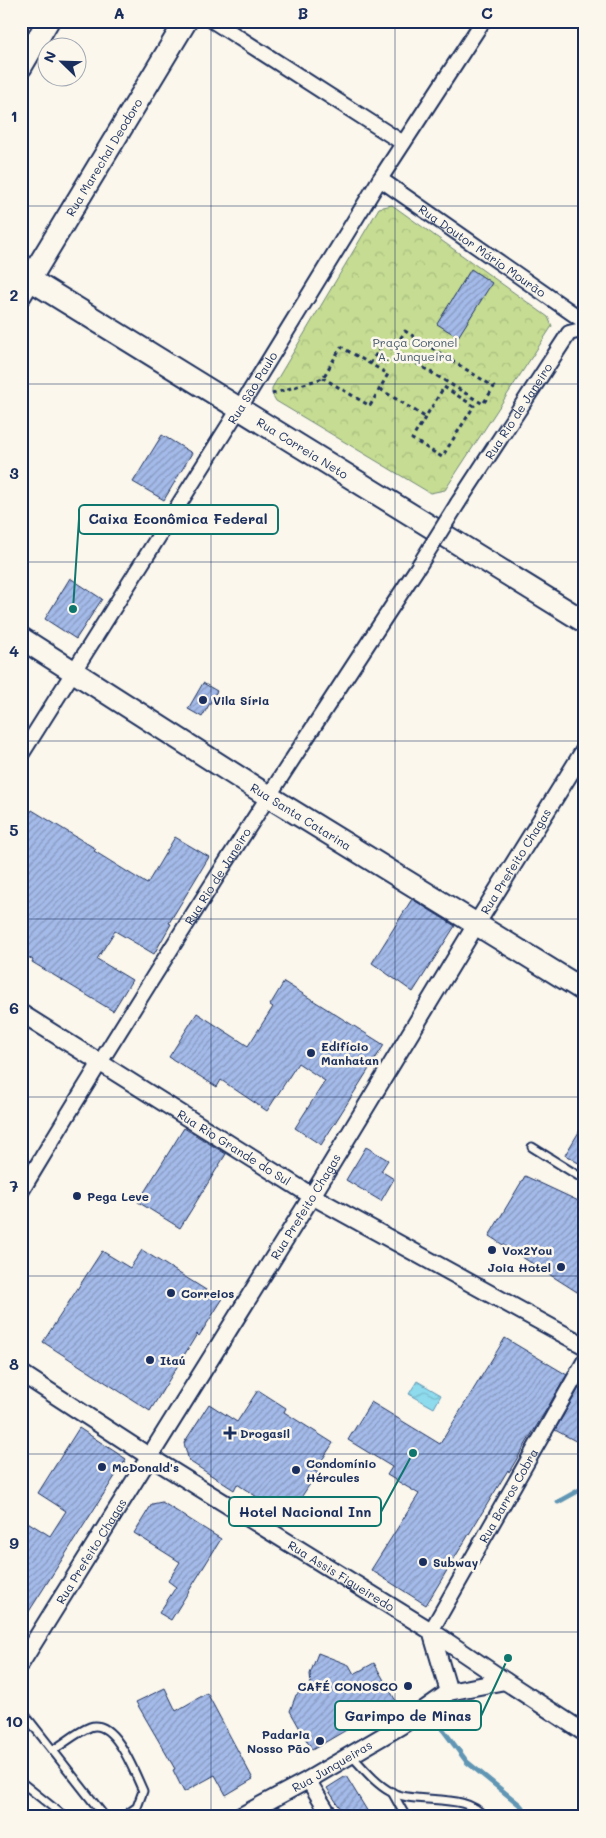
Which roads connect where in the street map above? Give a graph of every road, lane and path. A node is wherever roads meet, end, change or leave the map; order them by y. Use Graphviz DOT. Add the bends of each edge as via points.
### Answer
graph roads {
  1 [pos="48,21"];
  2 [pos="186,21"];
  3 [pos="213,21"];
  4 [pos="483,21"];
  5 [pos="21,67"];
  6 [pos="403,143"];
  7 [pos="380,179"];
  8 [pos="24,282"];
  9 [pos="585,322"];
  10 [pos="585,329"];
  11 [pos="394,349"];
  12 [pos="370,364"];
  13 [pos="323,378"];
  14 [pos="380,389"];
  15 [pos="272,394"];
  16 [pos="477,400"];
  17 [pos="474,406"];
  18 [pos="239,409"];
  19 [pos="425,417"];
  20 [pos="585,622"];
  21 [pos="21,638"];
  22 [pos="73,671"];
  23 [pos="585,749"];
  24 [pos="21,755"];
  25 [pos="268,796"];
  26 [pos="476,923"];
  27 [pos="585,991"];
  28 [pos="21,1013"];
  29 [pos="98,1062"];
  30 [pos="532,1147"];
  31 [pos="585,1180"];
  32 [pos="21,1192"];
  33 [pos="312,1196"];
  34 [pos="585,1346"];
  35 [pos="585,1360"];
  36 [pos="21,1373"];
  37 [pos="150,1457"];
  38 [pos="431,1631"];
  39 [pos="21,1663"];
  40 [pos="505,1681"];
  41 [pos="449,1692"];
  42 [pos="21,1710"];
  43 [pos="585,1732"];
  44 [pos="53,1750"];
  45 [pos="350,1755"];
  46 [pos="308,1780"];
  47 [pos="21,1782"];
  48 [pos="392,1792"];
  49 [pos="65,1817"];
  50 [pos="105,1817"];
  51 [pos="123,1817"];
  52 [pos="240,1817"];
  53 [pos="331,1817"];
  54 [pos="406,1817"];
  55 [pos="484,1817"];
  1 -- 5 [label="main road"];
  2 -- 8 [label="main road, Rua Marechal Deodoro"];
  3 -- 6 [label="street"];
  4 -- 6 [label="street, Rua São Paulo"];
  6 -- 7 [label="street, Rua São Paulo"];
  7 -- 9 [label="street, Rua Doutor Mário Mourão"];
  7 -- 18 [label="street, Rua São Paulo"];
  8 -- 18 [label="main road, Rua Correia Neto"];
  10 -- 25 [label="street, Rua Rio de Janeiro, bridge" via="569,334"];
  11 -- 12 [label="path" via="384,343"];
  11 -- 16 [label="path"];
  11 -- 16 [label="path" via="405,331 494,387 483,404"];
  12 -- 13 [label="path" via="342,346"];
  12 -- 14 [label="path" via="388,374"];
  13 -- 14 [label="path" via="370,406"];
  13 -- 15 [label="path"];
  14 -- 19 [label="path"];
  16 -- 17 [label="path"];
  17 -- 19 [label="path" via="444,387"];
  17 -- 19 [label="path" via="442,457 412,439"];
  18 -- 20 [label="main road, Rua Correia Neto"];
  18 -- 22 [label="street, Rua São Paulo"];
  21 -- 22 [label="main road, Rua Santa Catarina"];
  22 -- 24 [label="street, Rua São Paulo"];
  22 -- 25 [label="main road, Rua Santa Catarina"];
  23 -- 26 [label="street, Rua Prefeito Chagas"];
  25 -- 26 [label="main road, Rua Santa Catarina"];
  25 -- 29 [label="street, Rua Rio de Janeiro"];
  26 -- 27 [label="main road, Rua Santa Catarina"];
  26 -- 33 [label="street, Rua Prefeito Chagas"];
  28 -- 29 [label="street, Rua Rio Grande do Sul"];
  29 -- 32 [label="street, Rua Rio de Janeiro"];
  29 -- 33 [label="street, Rua Rio Grande do Sul"];
  30 -- 31 [label="lane"];
  33 -- 34 [label="street, Rua Rio Grande do Sul"];
  33 -- 37 [label="street, Rua Prefeito Chagas"];
  35 -- 38 [label="street, Rua Barros Cobra"];
  36 -- 37 [label="street, Rua Assis Figueiredo"];
  37 -- 38 [label="street, Rua Assis Figueiredo"];
  37 -- 39 [label="street, Rua Prefeito Chagas"];
  38 -- 40 [label="street, Rua Assis Figueiredo"];
  38 -- 41 [label="street"];
  40 -- 41 [label="street, Rua Junqueiras"];
  40 -- 43 [label="street, Rua Assis Figueiredo"];
  41 -- 45 [label="street, Rua Junqueiras" via="402,1725"];
  42 -- 44 [label="lane"];
  44 -- 50 [label="lane"];
  44 -- 51 [label="lane" via="91,1726 105,1728 119,1742 143,1791 136,1807"];
  45 -- 46 [label="street, Rua Junqueiras"];
  45 -- 48 [label="lane"];
  46 -- 52 [label="street, Rua Junqueiras"];
  46 -- 53 [label="street"];
  47 -- 49 [label="lane"];
  48 -- 54 [label="lane"];
  48 -- 55 [label="lane" via="467,1804"];
}
